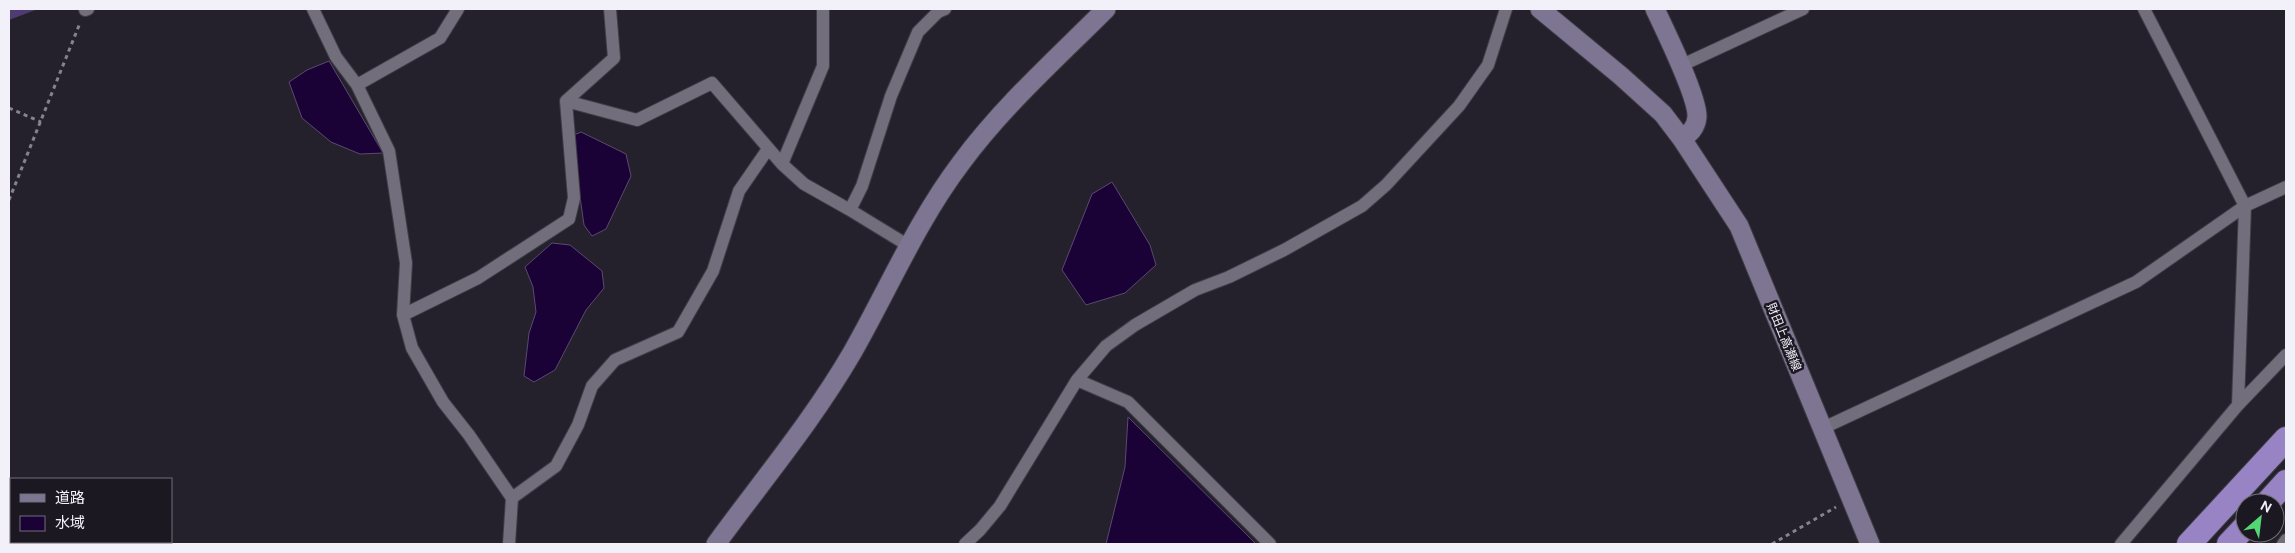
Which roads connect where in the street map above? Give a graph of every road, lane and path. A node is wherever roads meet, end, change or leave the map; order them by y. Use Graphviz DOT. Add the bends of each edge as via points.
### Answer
graph roads {
  1 [pos="86,9"];
  2 [pos="313,9"];
  3 [pos="458,9"];
  4 [pos="610,9"];
  5 [pos="824,9"];
  6 [pos="944,9"];
  7 [pos="1106,9"];
  8 [pos="1506,9"];
  9 [pos="1540,9"];
  10 [pos="1655,9"];
  11 [pos="1803,9"];
  12 [pos="2144,9"];
  13 [pos="1680,66"];
  14 [pos="357,84"];
  15 [pos="566,101"];
  16 [pos="9,108"];
  17 [pos="41,122"];
  18 [pos="1682,139"];
  19 [pos="768,150"];
  20 [pos="782,164"];
  21 [pos="2286,187"];
  22 [pos="9,200"];
  23 [pos="2245,206"];
  24 [pos="850,210"];
  25 [pos="909,246"];
  26 [pos="403,315"];
  27 [pos="2286,355"];
  28 [pos="1077,380"];
  29 [pos="2238,405"];
  30 [pos="1821,429"];
  31 [pos="2286,439"];
  32 [pos="2286,482"];
  33 [pos="2276,493"];
  34 [pos="512,498"];
  35 [pos="1850,499"];
  36 [pos="2286,540"];
  37 [pos="509,544"];
  38 [pos="716,544"];
  39 [pos="965,544"];
  40 [pos="1270,544"];
  41 [pos="1772,544"];
  42 [pos="1870,544"];
  43 [pos="2121,544"];
  44 [pos="2189,544"];
  45 [pos="2283,544"];
  1 -- 17 [label="path"];
  2 -- 14 [label="street" via="336,57"];
  3 -- 14 [label="street" via="440,38"];
  4 -- 15 [label="street" via="614,58"];
  5 -- 20 [label="street" via="823,66"];
  6 -- 24 [label="street" via="918,32 891,96 862,186"];
  7 -- 25 [label="main road" via="960,163"];
  8 -- 28 [label="street" via="1488,65 1459,106 1386,185 1362,206 1284,250 1195,290 1135,325 1106,346"];
  9 -- 18 [label="main road, 財田上高瀬線" via="1663,114"];
  10 -- 13 [label="main road"];
  11 -- 13 [label="street"];
  12 -- 23 [label="street"];
  13 -- 18 [label="main road" via="1697,117 1692,132"];
  14 -- 26 [label="street" via="388,151 406,263"];
  15 -- 19 [label="street" via="637,120 712,84"];
  15 -- 26 [label="street" via="574,198 569,219 478,278"];
  16 -- 17 [label="path"];
  17 -- 22 [label="path"];
  18 -- 30 [label="main road, 財田上高瀬線" via="1740,226"];
  19 -- 20 [label="street"];
  19 -- 34 [label="street" via="739,191 712,271 678,332 615,360 592,386 578,425 556,466"];
  20 -- 24 [label="street" via="804,184"];
  21 -- 23 [label="street"];
  23 -- 29 [label="street"];
  23 -- 30 [label="street" via="2136,282"];
  24 -- 25 [label="street"];
  25 -- 38 [label="main road" via="852,353"];
  26 -- 34 [label="street" via="412,348 443,402"];
  27 -- 29 [label="street"];
  28 -- 39 [label="street" via="1000,506"];
  28 -- 40 [label="street" via="1128,402"];
  29 -- 43 [label="street"];
  30 -- 35 [label="main road, 財田上高瀬線"];
  31 -- 44 [label="highway"];
  32 -- 33 [label="highway"];
  34 -- 37 [label="street"];
  35 -- 41 [label="path"];
  35 -- 42 [label="main road, 財田上高瀬線"];
  36 -- 45 [label="street"];
}
